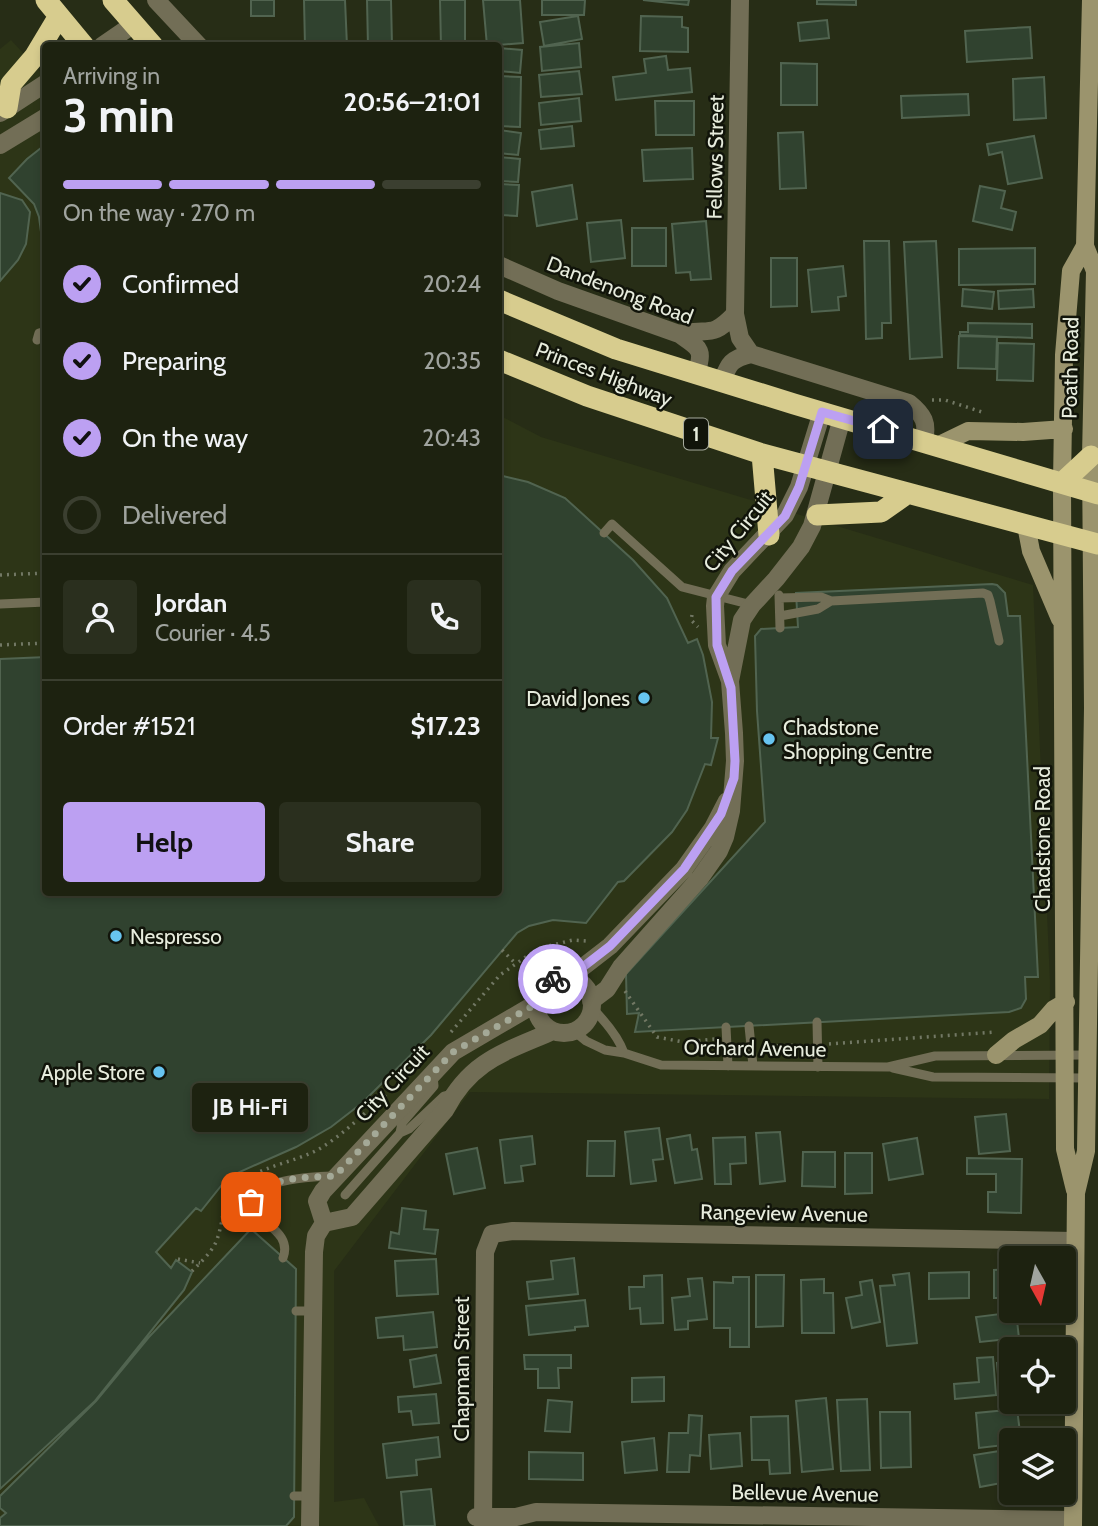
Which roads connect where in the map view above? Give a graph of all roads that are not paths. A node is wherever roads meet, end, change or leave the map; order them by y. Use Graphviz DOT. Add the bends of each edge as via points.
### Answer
graph roads {
  1 [pos="114,0"];
  2 [pos="156,0"];
  3 [pos="740,0"];
  4 [pos="1091,0"];
  5 [pos="53,8"];
  6 [pos="134,24"];
  7 [pos="81,42"];
  8 [pos="108,42"];
  9 [pos="150,42"];
  10 [pos="195,42"];
  11 [pos="42,86"];
  12 [pos="4,111"];
  13 [pos="42,119"];
  14 [pos="0,145"];
  15 [pos="1091,246"];
  16 [pos="502,266"];
  17 [pos="502,301"];
  18 [pos="735,314"];
  19 [pos="42,332"];
  20 [pos="679,334"];
  21 [pos="37,341"];
  22 [pos="751,354"];
  23 [pos="502,361"];
  24 [pos="696,373"];
  25 [pos="722,382"];
  26 [pos="832,415"];
  27 [pos="1065,429"];
  28 [pos="930,443"];
  29 [pos="762,454"];
  30 [pos="1094,457"];
  31 [pos="806,466"];
  32 [pos="828,472"];
  33 [pos="1062,483"];
  34 [pos="908,493"];
  35 [pos="1095,493"];
  36 [pos="817,515"];
  37 [pos="1026,525"];
  38 [pos="604,533"];
  39 [pos="769,535"];
  40 [pos="1063,535"];
  41 [pos="1095,543"];
  42 [pos="776,579"];
  43 [pos="716,597"];
  44 [pos="779,598"];
  45 [pos="831,601"];
  46 [pos="42,602"];
  47 [pos="1096,602"];
  48 [pos="0,604"];
  49 [pos="752,605"];
  50 [pos="780,616"];
  51 [pos="1063,626"];
  52 [pos="780,628"];
  53 [pos="999,641"];
  54 [pos="730,681"];
  55 [pos="734,778"];
  56 [pos="570,977"];
  57 [pos="1066,1002"];
  58 [pos="536,1004"];
  59 [pos="591,1004"];
  60 [pos="817,1022"];
  61 [pos="552,1031"];
  62 [pos="574,1031"];
  63 [pos="749,1031"];
  64 [pos="727,1032"];
  65 [pos="624,1053"];
  66 [pos="996,1055"];
  67 [pos="1065,1055"];
  68 [pos="1086,1055"];
  69 [pos="728,1066"];
  70 [pos="752,1066"];
  71 [pos="818,1067"];
  72 [pos="888,1067"];
  73 [pos="433,1072"];
  74 [pos="1066,1078"];
  75 [pos="1086,1078"];
  76 [pos="454,1093"];
  77 [pos="400,1133"];
  78 [pos="335,1176"];
  79 [pos="1076,1193"];
  80 [pos="345,1195"];
  81 [pos="324,1223"];
  82 [pos="492,1234"];
  83 [pos="1075,1241"];
  84 [pos="283,1258"];
  85 [pos="479,1519"];
  86 [pos="1073,1523"];
  87 [pos="310,1526"];
  1 -- 6 [label="highway"];
  2 -- 10 [label="street"];
  3 -- 18 [label="street, Fellows Street"];
  4 -- 15 [label="street, Poath Road"];
  5 -- 7 [label="highway"];
  5 -- 12 [label="highway" via="35,56 11,84"];
  6 -- 8 [label="street"];
  6 -- 9 [label="highway"];
  11 -- 12 [label="street"];
  13 -- 14 [label="street"];
  15 -- 27 [label="street, Poath Road" via="1071,271"];
  15 -- 30 [label="street, Poath Road" via="1095,271"];
  16 -- 20 [label="street, Dandenong Road"];
  17 -- 24 [label="highway, Princes Highway" via="578,335"];
  18 -- 20 [label="street" via="715,332"];
  18 -- 22 [label="street, Fellows Street" via="740,338"];
  19 -- 21 [label="lane"];
  20 -- 24 [label="street, Dandenong Road" via="701,353"];
  22 -- 25 [label="street" via="729,364"];
  22 -- 28 [label="street" via="909,403 925,421"];
  23 -- 29 [label="highway, Princes Highway / 1" via="587,396"];
  24 -- 25 [label="highway, Princes Highway"];
  25 -- 26 [label="highway, Princes Highway"];
  26 -- 28 [label="highway, Princes Highway"];
  26 -- 31 [label="street, City Circuit"];
  26 -- 32 [label="street, City Circuit"];
  27 -- 28 [label="street" via="968,431"];
  27 -- 33 [label="street, Poath Road"];
  28 -- 33 [label="highway, Princes Highway"];
  29 -- 31 [label="highway, Princes Highway / 1"];
  29 -- 39 [label="highway"];
  30 -- 33 [label="highway"];
  30 -- 35 [label="street, Poath Road"];
  31 -- 32 [label="highway, Princes Highway / 1"];
  31 -- 39 [label="street, City Circuit" via="785,516"];
  32 -- 34 [label="highway, Princes Highway / 1"];
  32 -- 36 [label="street, City Circuit"];
  33 -- 35 [label="highway"];
  33 -- 40 [label="street, Chadstone Road"];
  34 -- 36 [label="highway" via="881,512"];
  34 -- 37 [label="highway, Princes Highway / 1"];
  35 -- 41 [label="street, Chadstone Road"];
  36 -- 42 [label="street, City Circuit" via="801,547"];
  37 -- 40 [label="highway, Princes Highway / 1"];
  37 -- 51 [label="street" via="1031,551"];
  38 -- 43 [label="lane" via="612,524 682,587"];
  39 -- 43 [label="street, City Circuit" via="732,571"];
  40 -- 41 [label="highway, Princes Highway / 1"];
  40 -- 51 [label="street, Chadstone Road"];
  41 -- 47 [label="street, Chadstone Road"];
  42 -- 44 [label="lane"];
  42 -- 49 [label="street, City Circuit"];
  43 -- 49 [label="lane"];
  43 -- 54 [label="street, City Circuit" via="717,645"];
  44 -- 45 [label="lane"];
  44 -- 50 [label="lane"];
  45 -- 50 [label="lane" via="818,609"];
  45 -- 53 [label="lane" via="983,593 988,595"];
  46 -- 48 [label="lane"];
  47 -- 68 [label="street, Chadstone Road"];
  49 -- 54 [label="street, City Circuit" via="742,620"];
  50 -- 52 [label="lane"];
  51 -- 57 [label="street, Chadstone Road"];
  54 -- 55 [label="street, City Circuit"];
  55 -- 56 [label="street, City Circuit" via="721,814 684,869 610,946"];
  55 -- 59 [label="street, City Circuit" via="728,827 711,864"];
  56 -- 58 [label="street" via="544,985"];
  56 -- 59 [label="street" via="584,986"];
  57 -- 66 [label="street"];
  57 -- 67 [label="street, Chadstone Road"];
  58 -- 61 [label="street" via="540,1020"];
  58 -- 73 [label="street, City Circuit" via="460,1046"];
  59 -- 62 [label="street" via="586,1021"];
  59 -- 65 [label="lane"];
  60 -- 71 [label="lane"];
  61 -- 62 [label="street"];
  61 -- 76 [label="street" via="500,1052 473,1071"];
  62 -- 65 [label="lane, Orchard Avenue" via="606,1050"];
  63 -- 70 [label="lane"];
  64 -- 69 [label="lane"];
  65 -- 69 [label="lane, Orchard Avenue" via="655,1064"];
  66 -- 67 [label="lane, Orchard Avenue"];
  66 -- 72 [label="lane, Orchard Avenue" via="935,1056"];
  67 -- 68 [label="lane, Orchard Avenue"];
  67 -- 74 [label="street, Chadstone Road"];
  68 -- 75 [label="street, Chadstone Road"];
  69 -- 70 [label="lane, Orchard Avenue"];
  70 -- 71 [label="lane, Orchard Avenue"];
  71 -- 72 [label="lane, Orchard Avenue"];
  72 -- 74 [label="lane, Orchard Avenue" via="933,1077"];
  73 -- 77 [label="lane" via="433,1086 402,1123"];
  73 -- 78 [label="street, City Circuit"];
  74 -- 75 [label="lane, Orchard Avenue"];
  74 -- 79 [label="street, Chadstone Road" via="1065,1149"];
  75 -- 79 [label="street, Chadstone Road" via="1086,1151"];
  76 -- 77 [label="lane" via="444,1096"];
  76 -- 81 [label="street" via="445,1110 352,1217"];
  77 -- 80 [label="lane"];
  78 -- 81 [label="street, City Circuit" via="317,1201"];
  78 -- 84 [label="lane" via="291,1179 252,1197 254,1210 281,1236"];
  79 -- 83 [label="street, Chadstone Road"];
  81 -- 87 [label="street, City Circuit" via="314,1243 304,1311 302,1496"];
  82 -- 83 [label="street, Rangeview Avenue"];
  82 -- 85 [label="street, Chapman Street" via="485,1252"];
  83 -- 86 [label="street, Chadstone Road"];
  85 -- 86 [label="street, Bellevue Avenue" via="516,1506 536,1512"];
}
